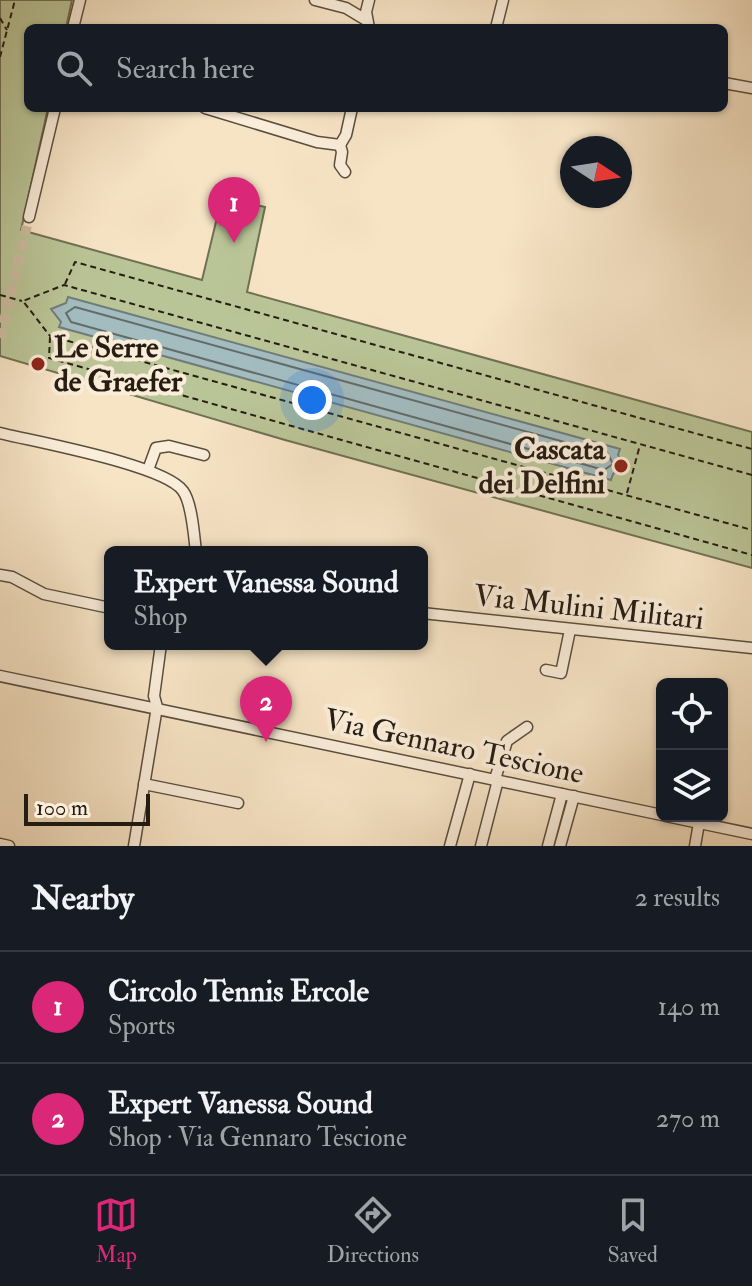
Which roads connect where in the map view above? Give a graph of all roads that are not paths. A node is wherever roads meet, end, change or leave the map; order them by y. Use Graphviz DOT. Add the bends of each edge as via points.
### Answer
graph roads {
  1 [pos="80,0"];
  2 [pos="315,0"];
  3 [pos="369,0"];
  4 [pos="503,0"];
  5 [pos="74,24"];
  6 [pos="367,24"];
  7 [pos="497,24"];
  8 [pos="728,84"];
  9 [pos="752,88"];
  10 [pos="54,112"];
  11 [pos="218,112"];
  12 [pos="351,112"];
  13 [pos="340,145"];
  14 [pos="345,172"];
  15 [pos="29,217"];
  16 [pos="0,433"];
  17 [pos="204,455"];
  18 [pos="148,470"];
  19 [pos="195,546"];
  20 [pos="0,575"];
  21 [pos="104,607"];
  22 [pos="428,614"];
  23 [pos="570,630"];
  24 [pos="752,648"];
  25 [pos="160,650"];
  26 [pos="546,670"];
  27 [pos="0,676"];
  28 [pos="157,707"];
  29 [pos="527,727"];
  30 [pos="470,774"];
  31 [pos="496,780"];
  32 [pos="144,784"];
  33 [pos="562,794"];
  34 [pos="574,796"];
  35 [pos="238,803"];
  36 [pos="656,814"];
  37 [pos="694,822"];
  38 [pos="699,823"];
  39 [pos="752,834"];
  40 [pos="0,844"];
  41 [pos="9,846"];
  42 [pos="134,846"];
  43 [pos="450,846"];
  44 [pos="481,846"];
  45 [pos="548,846"];
  46 [pos="560,846"];
  47 [pos="695,846"];
  1 -- 5 [label="street"];
  2 -- 6 [label="street" via="346,8"];
  3 -- 6 [label="street"];
  4 -- 7 [label="street"];
  8 -- 9 [label="street"];
  10 -- 15 [label="street"];
  11 -- 13 [label="street"];
  12 -- 13 [label="street"];
  13 -- 14 [label="street"];
  16 -- 18 [label="street"];
  17 -- 18 [label="street" via="156,448"];
  18 -- 19 [label="street" via="184,492"];
  20 -- 21 [label="street" via="44,594"];
  22 -- 23 [label="street, Via Mulini Militari"];
  23 -- 24 [label="street, Via Mulini Militari"];
  23 -- 26 [label="street" via="561,673"];
  25 -- 28 [label="street"];
  27 -- 28 [label="street, Via Gennaro Tescione"];
  28 -- 30 [label="street, Via Gennaro Tescione"];
  28 -- 32 [label="street"];
  29 -- 31 [label="street" via="507,741"];
  30 -- 31 [label="street, Via Gennaro Tescione"];
  30 -- 43 [label="street"];
  31 -- 33 [label="street, Via Gennaro Tescione"];
  31 -- 44 [label="street"];
  32 -- 35 [label="street"];
  32 -- 42 [label="street"];
  33 -- 34 [label="street, Via Gennaro Tescione"];
  33 -- 45 [label="street"];
  34 -- 36 [label="street, Via Gennaro Tescione"];
  34 -- 46 [label="street"];
  37 -- 38 [label="street, Via Gennaro Tescione"];
  38 -- 39 [label="street, Via Gennaro Tescione"];
  38 -- 47 [label="street"];
  40 -- 41 [label="street"];
}
